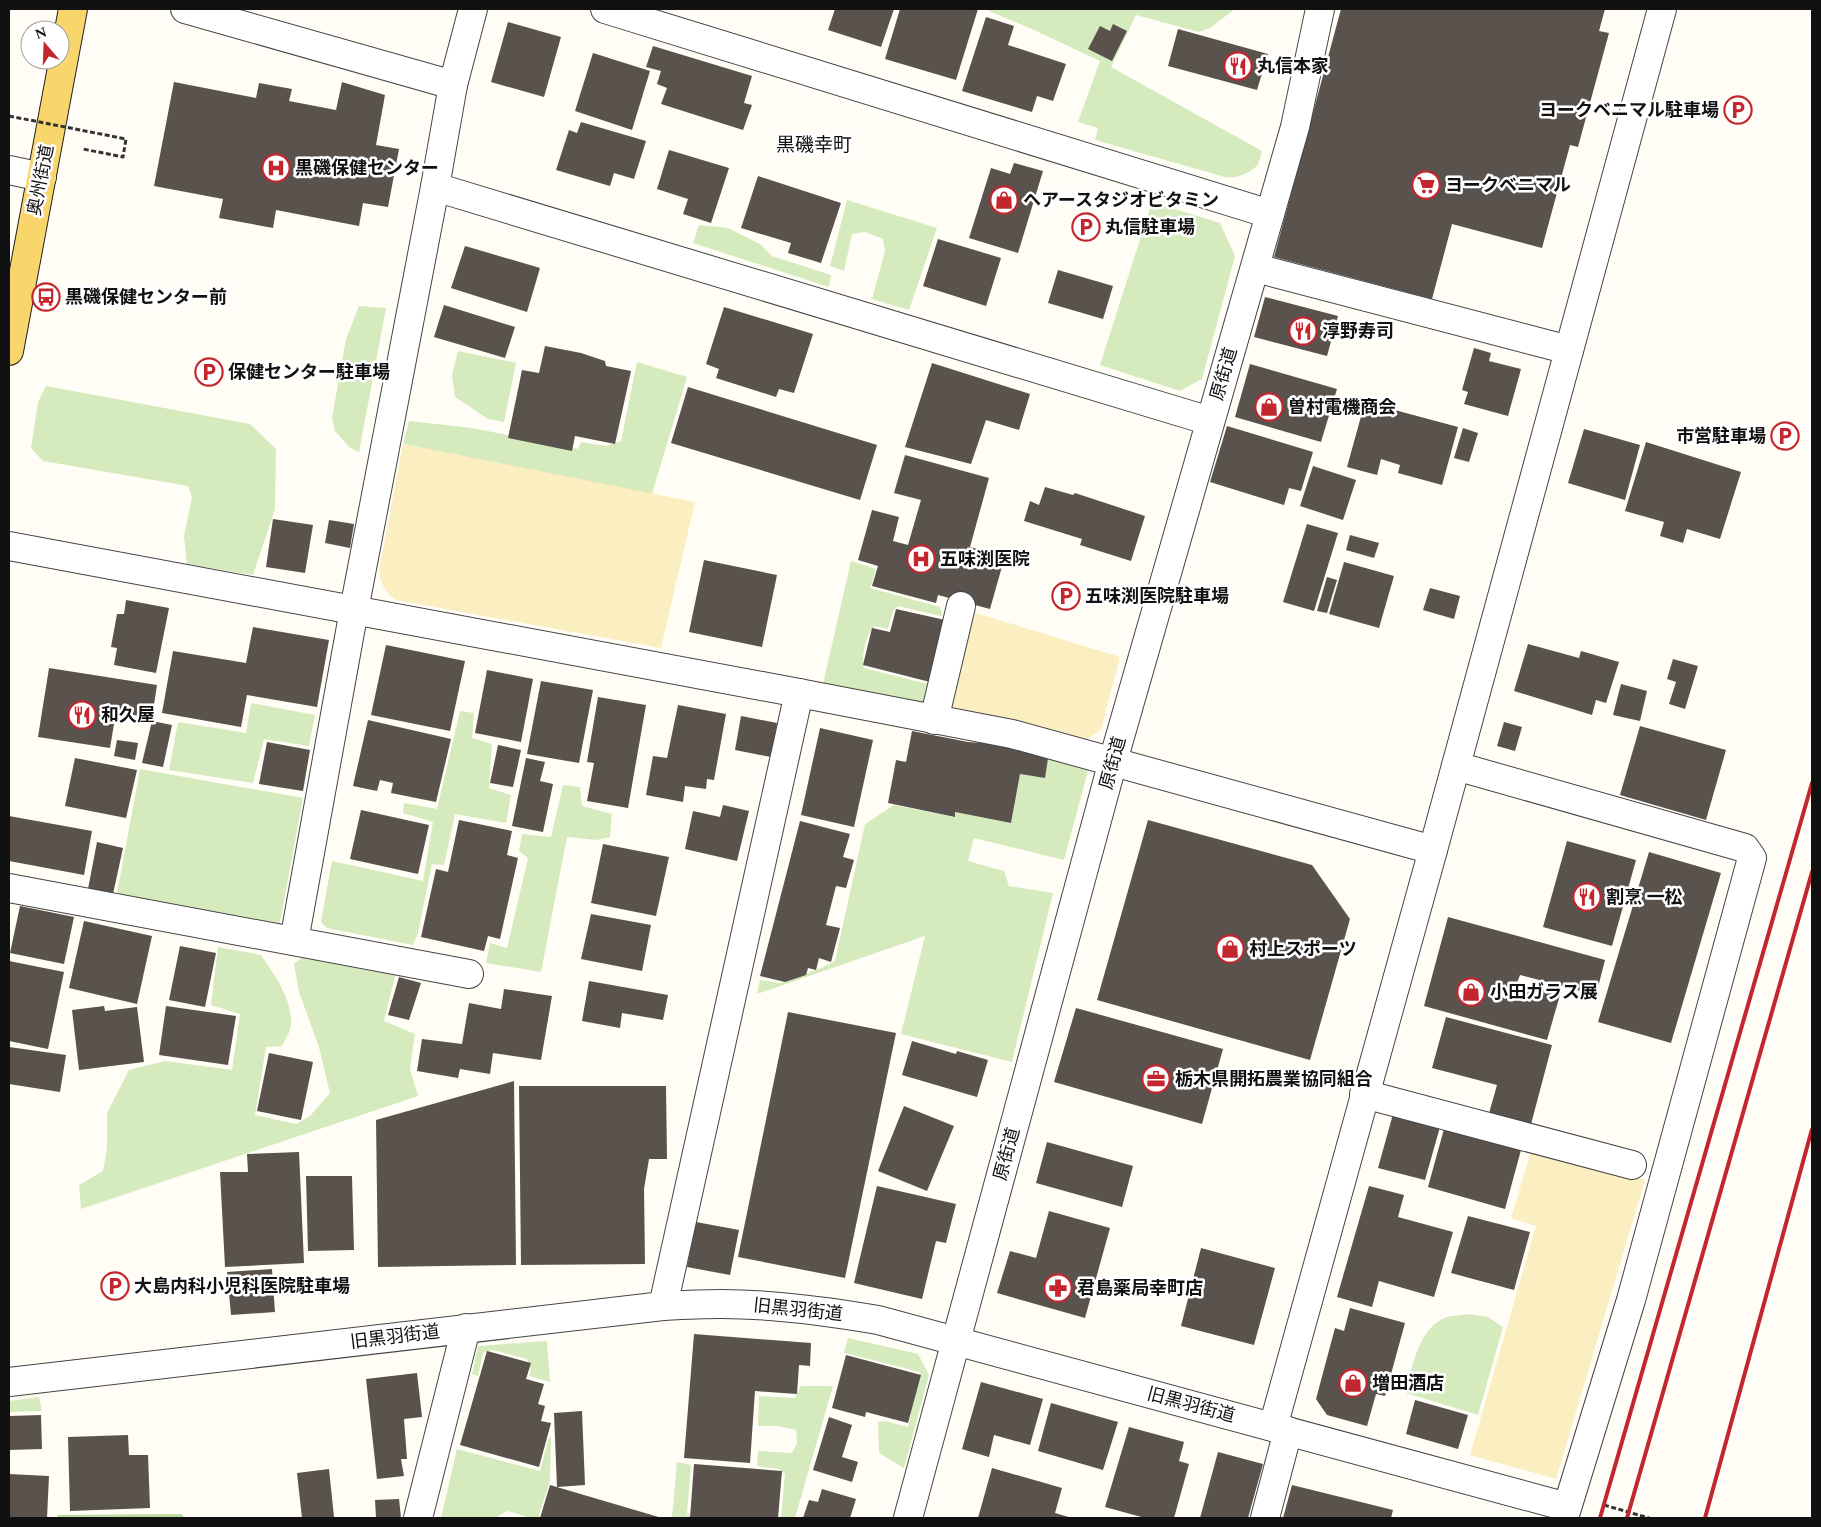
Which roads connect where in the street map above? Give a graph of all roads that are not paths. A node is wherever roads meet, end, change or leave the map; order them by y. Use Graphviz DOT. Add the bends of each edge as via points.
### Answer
graph roads {
  1 [pos="73,9"];
  2 [pos="185,9"];
  3 [pos="473,9"];
  4 [pos="606,9"];
  5 [pos="1320,9"];
  6 [pos="1662,9"];
  7 [pos="453,85"];
  8 [pos="9,170"];
  9 [pos="42,177"];
  10 [pos="435,186"];
  11 [pos="1270,214"];
  12 [pos="1256,268"];
  13 [pos="1569,350"];
  14 [pos="9,351"];
  15 [pos="1210,420"];
  16 [pos="9,546"];
  17 [pos="961,606"];
  18 [pos="354,610"];
  19 [pos="799,693"];
  20 [pos="934,720"];
  21 [pos="1113,761"];
  22 [pos="1456,766"];
  23 [pos="1433,850"];
  24 [pos="9,888"];
  25 [pos="294,941"];
  26 [pos="469,974"];
  27 [pos="1364,1094"];
  28 [pos="1632,1165"];
  29 [pos="663,1306"];
  30 [pos="466,1328"];
  31 [pos="957,1341"];
  32 [pos="9,1382"];
  33 [pos="1280,1429"];
  34 [pos="1565,1513"];
  35 [pos="418,1518"];
  36 [pos="908,1518"];
  37 [pos="1265,1518"];
  1 -- 9 [label="main road, 奥州街道"];
  2 -- 7 [label="street"];
  3 -- 7 [label="street"];
  4 -- 11 [label="street"];
  5 -- 11 [label="street, 原街道" via="1295,127"];
  6 -- 13 [label="street"];
  7 -- 10 [label="street"];
  8 -- 9 [label="street"];
  9 -- 14 [label="main road, 奥州街道"];
  10 -- 15 [label="street"];
  10 -- 18 [label="street"];
  11 -- 12 [label="street, 原街道"];
  12 -- 13 [label="street"];
  12 -- 15 [label="street, 原街道"];
  13 -- 22 [label="street"];
  15 -- 21 [label="street, 原街道"];
  16 -- 18 [label="street"];
  17 -- 20 [label="street"];
  18 -- 19 [label="street"];
  18 -- 25 [label="street"];
  19 -- 20 [label="street"];
  19 -- 29 [label="street"];
  20 -- 21 [label="street" via="1012,734"];
  21 -- 23 [label="street"];
  21 -- 31 [label="street, 原街道"];
  22 -- 23 [label="street"];
  22 -- 34 [label="street" via="1745,848 1752,858 1631,1300"];
  23 -- 27 [label="street"];
  24 -- 25 [label="street"];
  25 -- 26 [label="street"];
  27 -- 28 [label="street"];
  27 -- 33 [label="street"];
  29 -- 30 [label="street, 旧黒羽街道"];
  29 -- 31 [label="street, 旧黒羽街道" via="721,1304 826,1311 878,1320"];
  30 -- 32 [label="street, 旧黒羽街道"];
  30 -- 35 [label="street"];
  31 -- 33 [label="street, 旧黒羽街道"];
  31 -- 36 [label="street, 原街道"];
  33 -- 34 [label="street, 旧黒羽街道"];
  33 -- 37 [label="street"];
}
